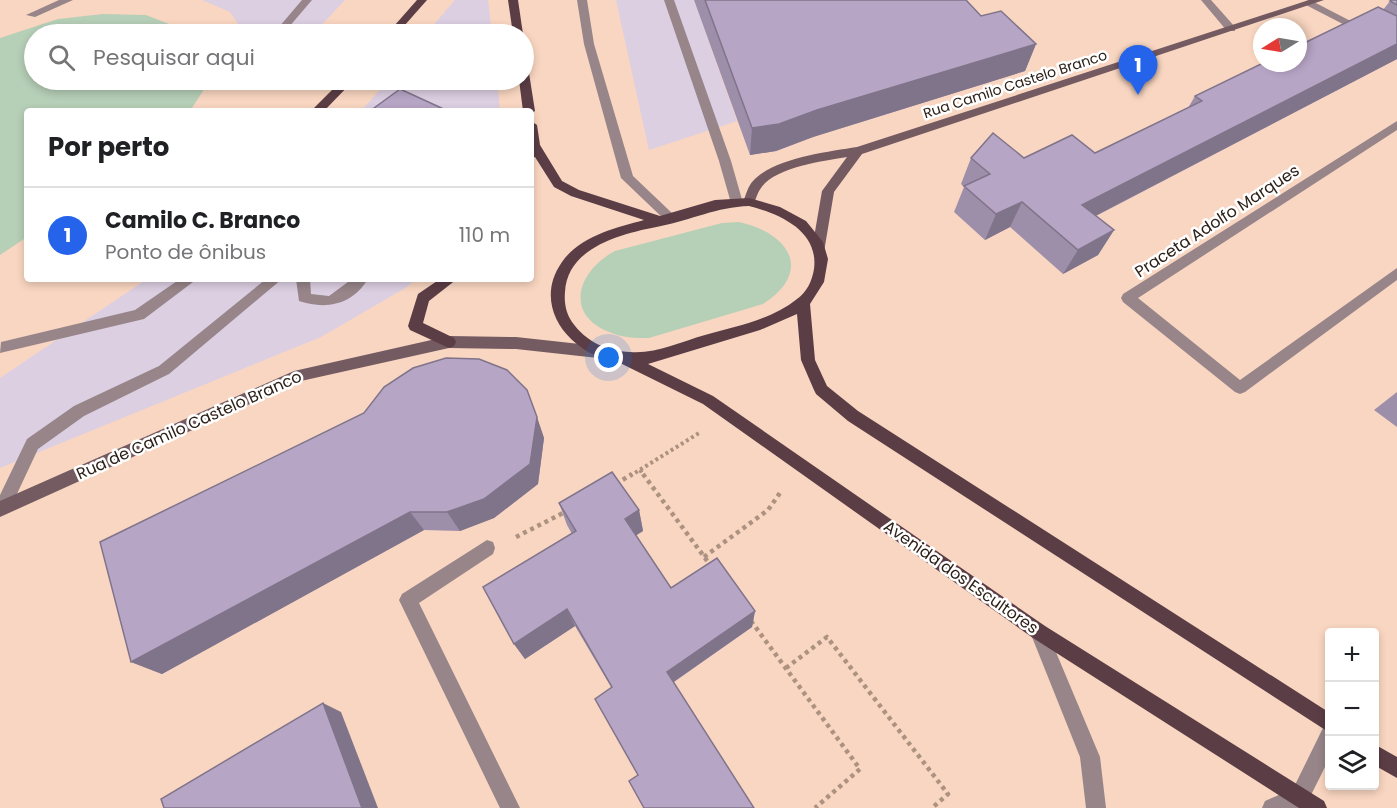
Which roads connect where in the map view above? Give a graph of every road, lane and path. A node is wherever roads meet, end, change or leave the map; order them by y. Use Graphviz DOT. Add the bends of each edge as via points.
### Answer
graph roads {
  1 [pos="68,0"];
  2 [pos="315,0"];
  3 [pos="422,0"];
  4 [pos="513,0"];
  5 [pos="582,0"];
  6 [pos="669,0"];
  7 [pos="1206,0"];
  8 [pos="1314,1"];
  9 [pos="300,2"];
  10 [pos="31,15"];
  11 [pos="285,24"];
  12 [pos="401,24"];
  13 [pos="517,24"];
  14 [pos="1231,29"];
  15 [pos="1397,49"];
  16 [pos="338,90"];
  17 [pos="526,90"];
  18 [pos="320,108"];
  19 [pos="529,108"];
  20 [pos="1397,125"];
  21 [pos="858,151"];
  22 [pos="534,154"];
  23 [pos="743,202"];
  24 [pos="665,220"];
  25 [pos="819,249"];
  26 [pos="1397,273"];
  27 [pos="186,282"];
  28 [pos="271,282"];
  29 [pos="303,282"];
  30 [pos="358,282"];
  31 [pos="446,282"];
  32 [pos="803,303"];
  33 [pos="449,342"];
  34 [pos="1,348"];
  35 [pos="598,352"];
  36 [pos="623,358"];
  37 [pos="728,414"];
  38 [pos="640,470"];
  39 [pos="609,488"];
  40 [pos="1,510"];
  41 [pos="568,510"];
  42 [pos="487,548"];
  43 [pos="718,575"];
  44 [pos="745,612"];
  45 [pos="1039,632"];
  46 [pos="786,668"];
  47 [pos="1325,721"];
  48 [pos="1329,736"];
  49 [pos="1379,756"];
  50 [pos="1397,768"];
  51 [pos="1300,802"];
  52 [pos="510,808"];
  53 [pos="815,808"];
  54 [pos="932,808"];
  55 [pos="1096,808"];
  56 [pos="1272,808"];
  57 [pos="1317,808"];
  1 -- 10 [label="street"];
  2 -- 9 [label="street"];
  3 -- 12 [label="main road"];
  4 -- 13 [label="main road"];
  5 -- 24 [label="street" via="589,44 627,178"];
  6 -- 23 [label="street"];
  7 -- 14 [label="street"];
  8 -- 14 [label="street, Rua Camilo Castelo Branco"];
  8 -- 15 [label="street"];
  9 -- 11 [label="street"];
  14 -- 21 [label="street, Rua Camilo Castelo Branco"];
  16 -- 18 [label="main road"];
  17 -- 19 [label="main road"];
  20 -- 26 [label="street, Praceta Adolfo Marques" via="1128,298 1240,388"];
  21 -- 23 [label="street, Rua Camilo Castelo Branco" via="818,157 765,176"];
  21 -- 25 [label="street" via="828,191"];
  22 -- 24 [label="main road" via="558,184 575,194"];
  23 -- 24 [label="main road, Rua de Camilo Castelo Branco" via="725,203"];
  23 -- 25 [label="main road, Rua de Camilo Castelo Branco" via="772,207 793,217 809,231"];
  24 -- 35 [label="main road, Rua de Camilo Castelo Branco" via="605,237 584,248 568,263 558,282 556,302 562,322 577,339"];
  25 -- 32 [label="main road, Rua de Camilo Castelo Branco" via="822,268 816,286"];
  27 -- 34 [label="street" via="139,315"];
  28 -- 40 [label="street" via="164,370 79,411 32,444"];
  29 -- 30 [label="street" via="304,297 319,303 340,298"];
  31 -- 33 [label="main road" via="423,298 414,326"];
  32 -- 36 [label="main road, Rua de Camilo Castelo Branco" via="783,316 651,358"];
  32 -- 47 [label="main road" via="808,360 821,390 854,416"];
  33 -- 35 [label="street, Rua de Camilo Castelo Branco" via="516,343"];
  33 -- 40 [label="street, Rua de Camilo Castelo Branco" via="299,375"];
  35 -- 36 [label="main road, Rua de Camilo Castelo Branco"];
  36 -- 37 [label="main road, Avenida dos Escultores"];
  37 -- 38 [label="path"];
  37 -- 45 [label="main road, Avenida dos Escultores"];
  38 -- 39 [label="path"];
  38 -- 43 [label="path"];
  41 -- 42 [label="path"];
  42 -- 52 [label="street" via="408,600"];
  44 -- 46 [label="path"];
  45 -- 51 [label="main road, Avenida dos Escultores"];
  45 -- 55 [label="street" via="1090,757"];
  46 -- 53 [label="path" via="860,769"];
  46 -- 54 [label="path" via="826,637 948,794"];
  48 -- 51 [label="street"];
  49 -- 50 [label="main road"];
  51 -- 56 [label="street"];
  51 -- 57 [label="main road, Avenida dos Escultores"];
}
